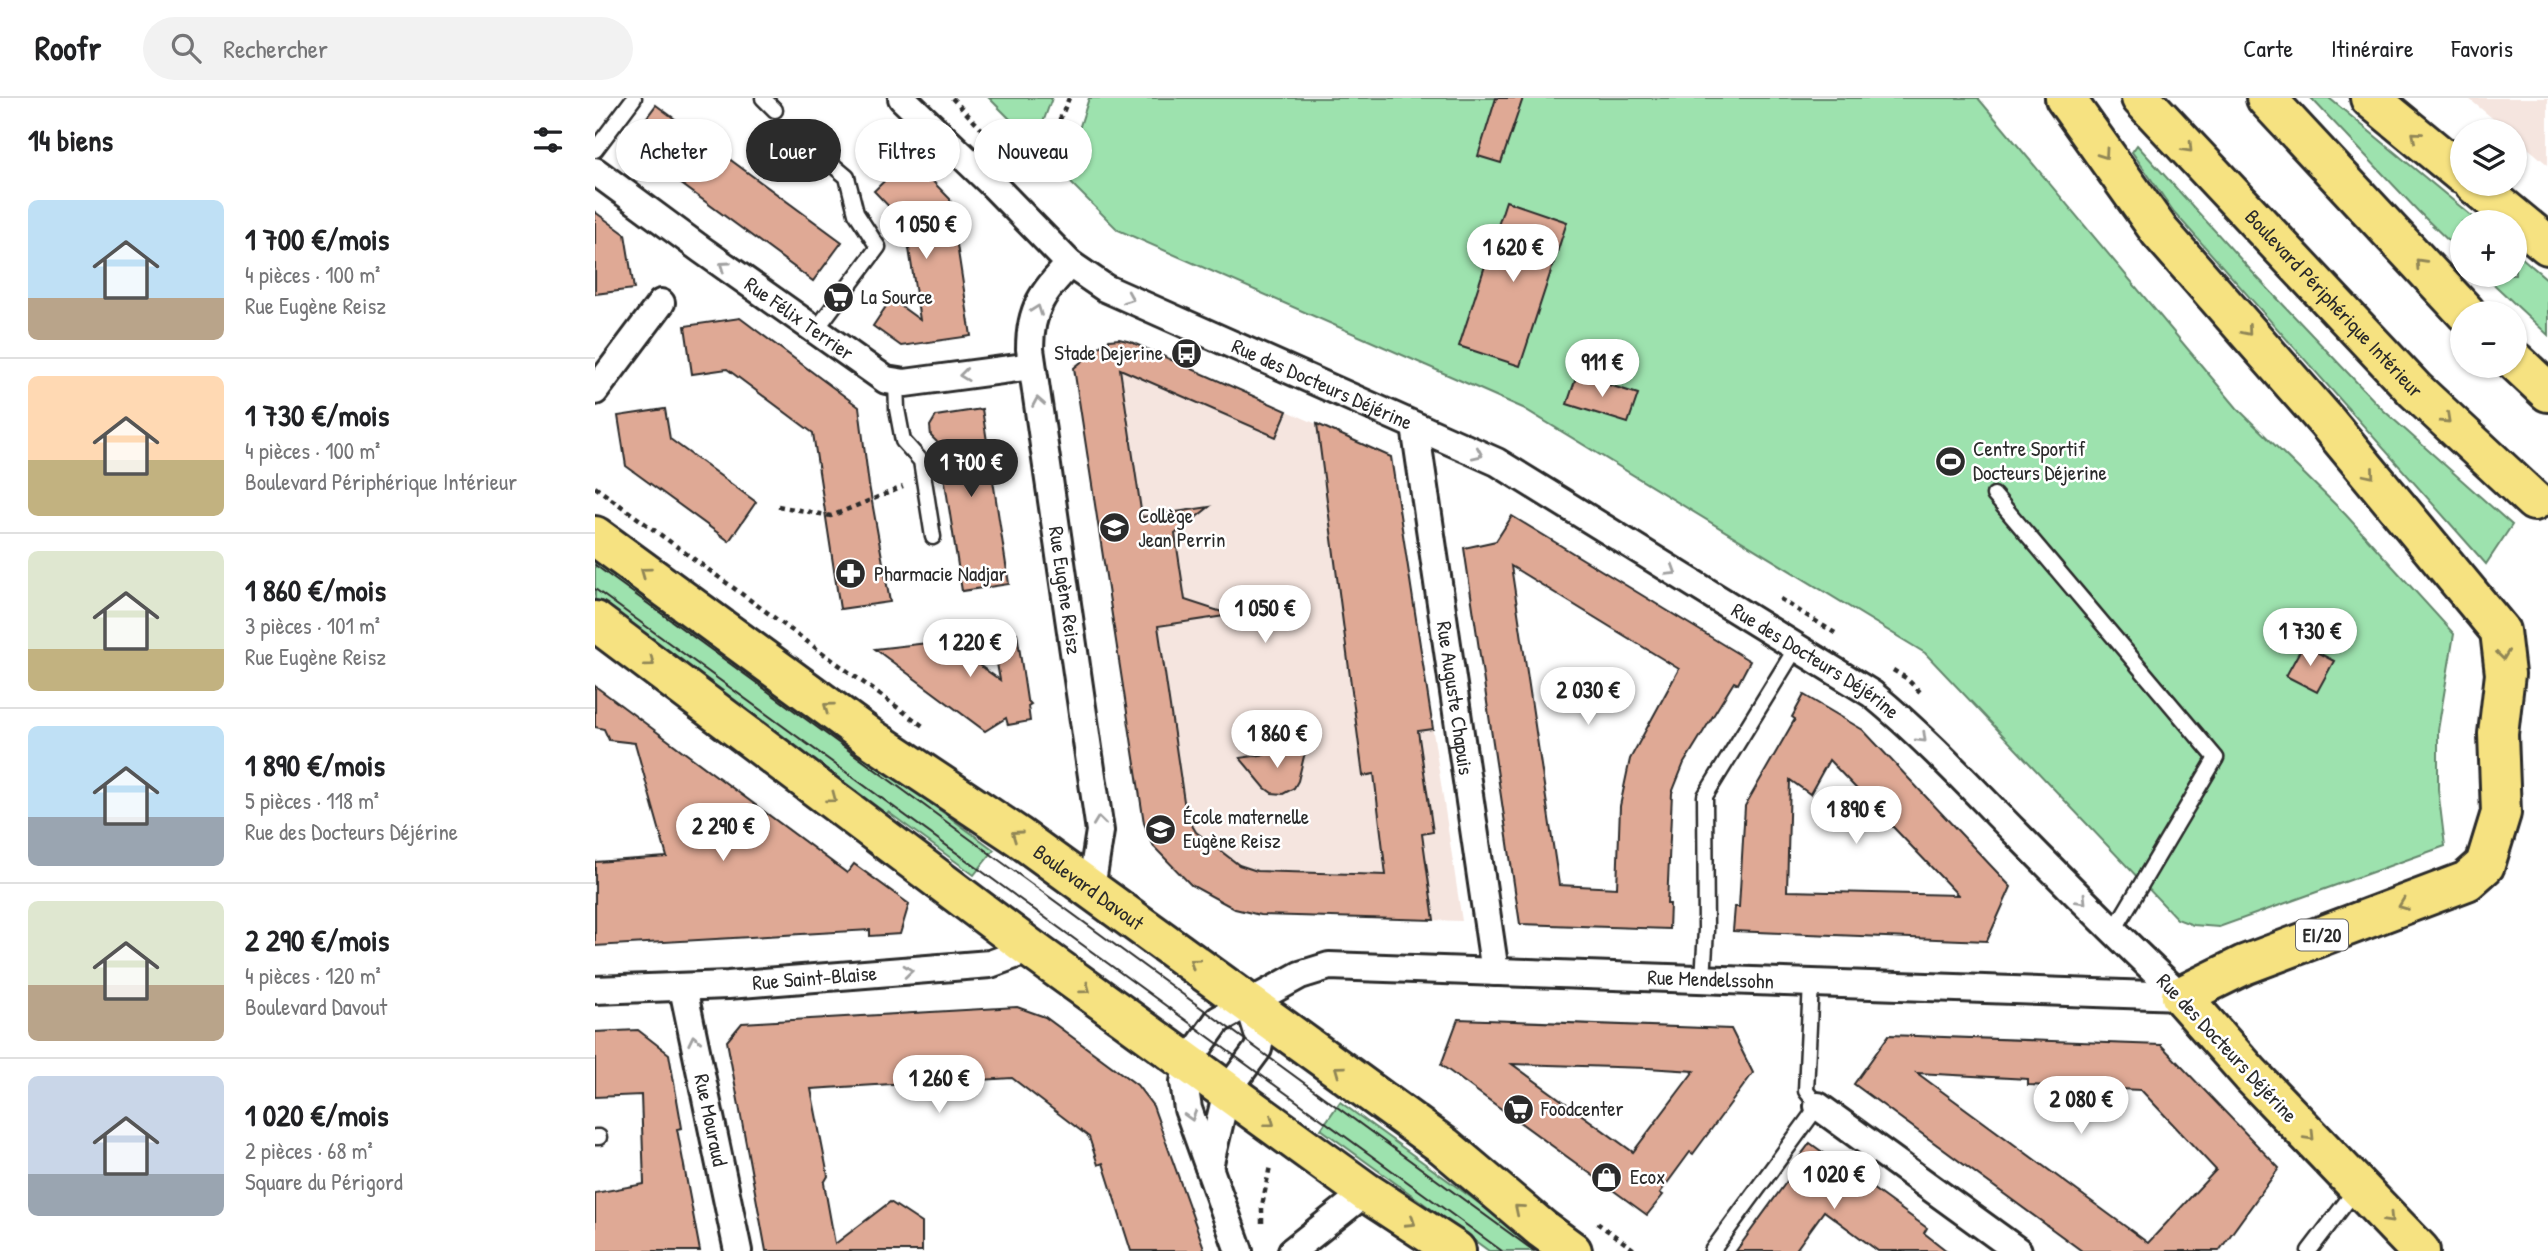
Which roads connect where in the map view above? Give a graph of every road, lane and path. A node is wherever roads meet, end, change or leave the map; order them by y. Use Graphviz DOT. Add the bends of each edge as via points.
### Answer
graph roads {
  1 [pos="633,98"];
  2 [pos="763,98"];
  3 [pos="902,98"];
  4 [pos="1069,98"];
  5 [pos="2064,98"];
  6 [pos="2141,98"];
  7 [pos="2266,98"];
  8 [pos="2371,98"];
  9 [pos="775,110"];
  10 [pos="1060,119"];
  11 [pos="595,150"];
  12 [pos="2450,164"];
  13 [pos="595,171"];
  14 [pos="841,172"];
  15 [pos="2489,196"];
  16 [pos="2548,245"];
  17 [pos="1070,264"];
  18 [pos="2455,301"];
  19 [pos="661,303"];
  20 [pos="815,331"];
  21 [pos="1032,366"];
  22 [pos="2527,372"];
  23 [pos="896,383"];
  24 [pos="595,391"];
  25 [pos="2548,392"];
  26 [pos="1415,426"];
  27 [pos="923,479"];
  28 [pos="595,487"];
  29 [pos="1994,495"];
  30 [pos="2534,501"];
  31 [pos="778,506"];
  32 [pos="595,536"];
  33 [pos="933,537"];
  34 [pos="595,621"];
  35 [pos="1796,648"];
  36 [pos="929,731"];
  37 [pos="1091,889"];
  38 [pos="2113,933"];
  39 [pos="1031,949"];
  40 [pos="1495,972"];
  41 [pos="1703,979"];
  42 [pos="1811,982"];
  43 [pos="683,988"];
  44 [pos="595,990"];
  45 [pos="2181,996"];
  46 [pos="1249,1004"];
  47 [pos="1188,1062"];
  48 [pos="1227,1091"];
  49 [pos="1818,1106"];
  50 [pos="1278,1158"];
  51 [pos="1208,1169"];
  52 [pos="2358,1187"];
  53 [pos="1366,1192"];
  54 [pos="1256,1230"];
  55 [pos="738,1251"];
  56 [pos="1239,1251"];
  57 [pos="1292,1251"];
  58 [pos="1456,1251"];
  59 [pos="1573,1251"];
  60 [pos="1712,1251"];
  61 [pos="2018,1251"];
  62 [pos="2309,1251"];
  63 [pos="2420,1251"];
  1 -- 11 [label="lane"];
  2 -- 9 [label="lane"];
  3 -- 17 [label="street, Rue des Docteurs Déjérine"];
  4 -- 10 [label="path"];
  5 -- 45 [label="main road, EI/20, one-way" via="2160,232 2327,422 2500,631 2505,674 2498,734 2501,813 2485,865 2467,881 2244,965"];
  6 -- 30 [label="main road, Boulevard Périphérique Intérieur, one-way" via="2415,390"];
  18 -- 7 [label="main road, one-way"];
  12 -- 8 [label="main road, one-way"];
  20 -- 13 [label="street, Rue Félix Terrier, one-way"];
  14 -- 20 [label="lane" via="847,177 856,213 878,247"];
  15 -- 16 [label="main road"];
  21 -- 17 [label="street, Rue Eugène Reisz, one-way" via="1030,332 1038,303"];
  17 -- 26 [label="street, Rue des Docteurs Déjérine, one-way" via="1105,288"];
  19 -- 24 [label="street"];
  20 -- 23 [label="street, Rue Félix Terrier"];
  21 -- 23 [label="street, one-way"];
  37 -- 21 [label="street, Rue Eugène Reisz, one-way" via="1100,831"];
  22 -- 25 [label="main road"];
  23 -- 27 [label="lane" via="903,440 921,461"];
  26 -- 35 [label="street, Rue des Docteurs Déjérine, one-way" via="1497,462"];
  26 -- 40 [label="street, Rue Auguste Chapuis"];
  27 -- 31 [label="path" via="831,516"];
  27 -- 33 [label="lane"];
  28 -- 36 [label="path"];
  29 -- 38 [label="lane" via="2216,758"];
  37 -- 32 [label="main road, Boulevard Davout, one-way" via="870,737"];
  34 -- 39 [label="main road, one-way"];
  35 -- 38 [label="street, Rue des Docteurs Déjérine, one-way" via="1872,694 1902,719"];
  35 -- 41 [label="lane" via="1705,796"];
  46 -- 37 [label="main road, Boulevard Davout, one-way"];
  38 -- 45 [label="street, Rue des Docteurs Déjérine"];
  43 -- 39 [label="street, Rue Saint-Blaise, one-way" via="990,964"];
  39 -- 47 [label="main road, one-way"];
  40 -- 41 [label="street, Rue Mendelssohn"];
  40 -- 46 [label="street, Rue Mendelssohn" via="1329,967 1300,975"];
  41 -- 42 [label="street, Rue Mendelssohn"];
  42 -- 45 [label="street, Rue Mendelssohn"];
  42 -- 49 [label="lane" via="1806,1091"];
  43 -- 44 [label="street, Rue Saint-Blaise"];
  55 -- 43 [label="street, Rue Mouraud, one-way"];
  45 -- 52 [label="main road, Rue des Docteurs Déjérine, one-way"];
  46 -- 47 [label="street, Rue Mendelssohn" via="1218,1020"];
  46 -- 48 [label="street" via="1260,1039 1258,1049"];
  59 -- 46 [label="main road, Boulevard Davout, one-way" via="1444,1146"];
  47 -- 48 [label="main road"];
  47 -- 51 [label="street, one-way" via="1184,1082 1188,1109"];
  48 -- 51 [label="street"];
  48 -- 53 [label="main road, one-way"];
  49 -- 60 [label="lane"];
  49 -- 61 [label="street"];
  50 -- 54 [label="path" via="1270,1166 1262,1224"];
  51 -- 56 [label="street"];
  52 -- 62 [label="lane"];
  52 -- 63 [label="main road, Rue des Docteurs Déjérine, one-way"];
  53 -- 57 [label="street"];
  53 -- 58 [label="main road, one-way"];
}
